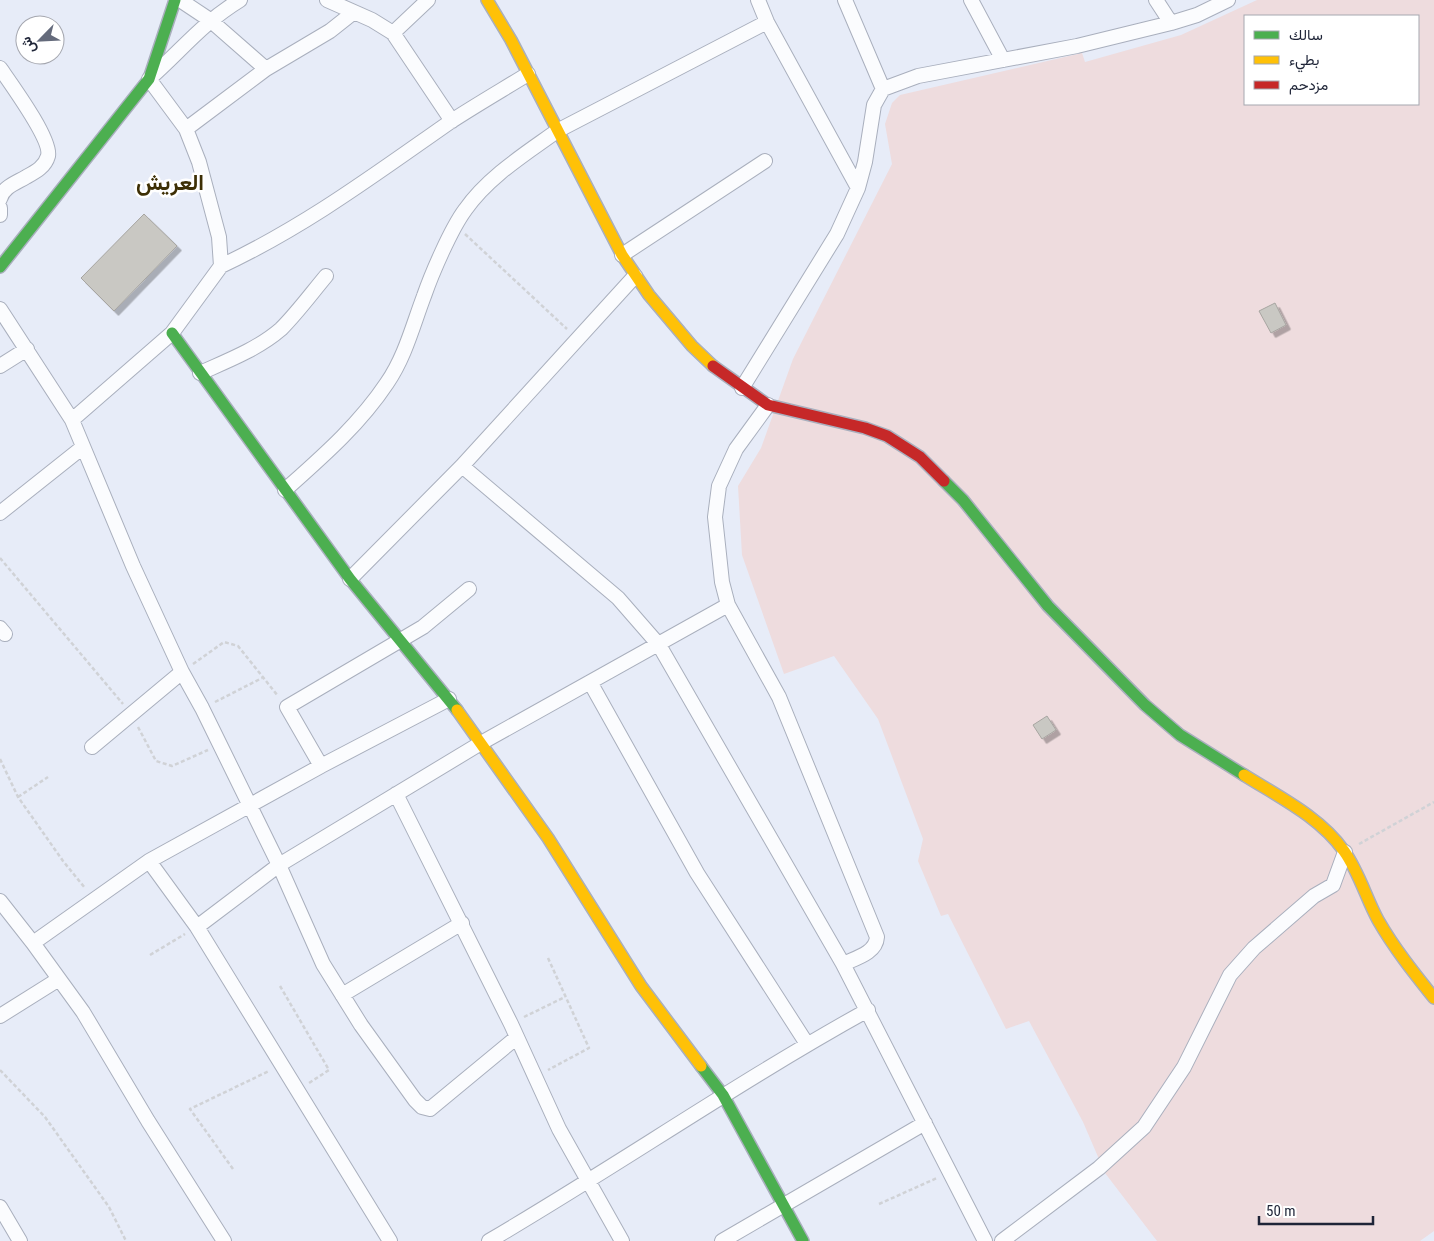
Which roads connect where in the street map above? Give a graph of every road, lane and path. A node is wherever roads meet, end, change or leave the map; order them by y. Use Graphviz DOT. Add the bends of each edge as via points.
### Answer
graph roads {
  1 [pos="175,0"];
  2 [pos="180,0"];
  3 [pos="240,0"];
  4 [pos="428,0"];
  5 [pos="488,0"];
  6 [pos="758,0"];
  7 [pos="845,0"];
  8 [pos="971,0"];
  9 [pos="1156,0"];
  10 [pos="1228,0"];
  11 [pos="331,1"];
  12 [pos="354,12"];
  13 [pos="210,20"];
  14 [pos="767,22"];
  15 [pos="1171,23"];
  16 [pos="393,33"];
  17 [pos="1003,60"];
  18 [pos="0,68"];
  19 [pos="266,69"];
  20 [pos="528,74"];
  21 [pos="149,79"];
  22 [pos="883,89"];
  23 [pos="452,121"];
  24 [pos="186,129"];
  25 [pos="557,131"];
  26 [pos="765,161"];
  27 [pos="858,188"];
  28 [pos="0,199"];
  29 [pos="0,208"];
  30 [pos="0,215"];
  31 [pos="457,226"];
  32 [pos="622,255"];
  33 [pos="221,266"];
  34 [pos="0,267"];
  35 [pos="326,276"];
  36 [pos="635,276"];
  37 [pos="0,309"];
  38 [pos="172,333"];
  39 [pos="576,339"];
  40 [pos="27,349"];
  41 [pos="0,366"];
  42 [pos="200,373"];
  43 [pos="742,388"];
  44 [pos="768,405"];
  45 [pos="72,420"];
  46 [pos="83,447"];
  47 [pos="462,466"];
  48 [pos="284,490"];
  49 [pos="0,513"];
  50 [pos="0,558"];
  51 [pos="350,579"];
  52 [pos="469,589"];
  53 [pos="728,605"];
  54 [pos="402,640"];
  55 [pos="659,645"];
  56 [pos="182,672"];
  57 [pos="262,678"];
  58 [pos="590,682"];
  59 [pos="448,700"];
  60 [pos="287,707"];
  61 [pos="202,708"];
  62 [pos="131,713"];
  63 [pos="482,743"];
  64 [pos="220,745"];
  65 [pos="92,747"];
  66 [pos="0,759"];
  67 [pos="321,766"];
  68 [pos="48,777"];
  69 [pos="396,794"];
  70 [pos="18,797"];
  71 [pos="1434,802"];
  72 [pos="249,806"];
  73 [pos="1345,852"];
  74 [pos="149,861"];
  75 [pos="279,865"];
  76 [pos="94,899"];
  77 [pos="0,901"];
  78 [pos="462,923"];
  79 [pos="197,928"];
  80 [pos="33,942"];
  81 [pos="150,955"];
  82 [pos="548,958"];
  83 [pos="844,964"];
  84 [pos="59,979"];
  85 [pos="280,986"];
  86 [pos="342,995"];
  87 [pos="565,997"];
  88 [pos="1434,998"];
  89 [pos="868,1010"];
  90 [pos="0,1016"];
  91 [pos="511,1024"];
  92 [pos="517,1037"];
  93 [pos="807,1044"];
  94 [pos="282,1064"];
  95 [pos="0,1070"];
  96 [pos="535,1076"];
  97 [pos="297,1092"];
  98 [pos="723,1095"];
  99 [pos="925,1123"];
  100 [pos="233,1169"];
  101 [pos="949,1172"];
  102 [pos="588,1183"];
  103 [pos="783,1204"];
  104 [pos="879,1204"];
  105 [pos="0,1207"];
  106 [pos="20,1241"];
  107 [pos="126,1241"];
  108 [pos="224,1241"];
  109 [pos="390,1241"];
  110 [pos="489,1241"];
  111 [pos="622,1241"];
  112 [pos="722,1241"];
  113 [pos="803,1241"];
  114 [pos="985,1241"];
  115 [pos="1002,1241"];
  1 -- 21 [label="street"];
  2 -- 13 [label="street"];
  3 -- 13 [label="street"];
  4 -- 16 [label="street"];
  5 -- 20 [label="street"];
  6 -- 14 [label="street"];
  7 -- 22 [label="street"];
  8 -- 17 [label="street"];
  9 -- 15 [label="street"];
  10 -- 15 [label="street"];
  11 -- 12 [label="street"];
  12 -- 16 [label="street"];
  12 -- 19 [label="street" via="330,31"];
  13 -- 19 [label="street"];
  13 -- 21 [label="street"];
  14 -- 25 [label="street"];
  14 -- 27 [label="street"];
  15 -- 17 [label="street"];
  16 -- 23 [label="street"];
  17 -- 22 [label="street" via="918,76"];
  18 -- 28 [label="street" via="38,125 48,148 41,168 4,190"];
  19 -- 24 [label="street"];
  20 -- 23 [label="street"];
  20 -- 25 [label="street"];
  21 -- 24 [label="street"];
  21 -- 34 [label="street"];
  22 -- 27 [label="street" via="874,105"];
  23 -- 33 [label="street" via="330,207 258,249"];
  24 -- 33 [label="street" via="210,197 220,237"];
  25 -- 31 [label="street" via="489,184 465,210"];
  25 -- 32 [label="street"];
  26 -- 32 [label="street"];
  27 -- 43 [label="street" via="837,234"];
  29 -- 30 [label="street"];
  31 -- 39 [label="path"];
  31 -- 48 [label="street" via="388,383 349,432"];
  32 -- 36 [label="street"];
  33 -- 38 [label="street"];
  35 -- 42 [label="street" via="272,336 227,362"];
  36 -- 39 [label="street"];
  36 -- 43 [label="street" via="692,346"];
  37 -- 40 [label="street"];
  38 -- 42 [label="street"];
  38 -- 45 [label="street"];
  39 -- 47 [label="street"];
  40 -- 41 [label="street"];
  40 -- 45 [label="street"];
  42 -- 48 [label="street"];
  43 -- 44 [label="street"];
  44 -- 53 [label="street" via="736,449 718,486 715,517 717,551"];
  44 -- 73 [label="street" via="865,428 887,436 920,457 964,500 1048,606 1145,705 1180,735 1302,811"];
  45 -- 46 [label="street"];
  46 -- 49 [label="street"];
  46 -- 56 [label="street"];
  47 -- 51 [label="street"];
  47 -- 55 [label="street" via="618,598"];
  48 -- 51 [label="street"];
  50 -- 62 [label="path"];
  51 -- 54 [label="street"];
  52 -- 54 [label="street" via="446,610"];
  53 -- 55 [label="street"];
  53 -- 83 [label="street" via="779,697 877,937 872,950"];
  54 -- 59 [label="street"];
  54 -- 60 [label="street"];
  55 -- 58 [label="street"];
  55 -- 83 [label="street"];
  56 -- 57 [label="path" via="224,642 238,646"];
  56 -- 61 [label="street"];
  56 -- 62 [label="street"];
  57 -- 60 [label="path"];
  57 -- 61 [label="path"];
  58 -- 63 [label="street"];
  58 -- 93 [label="street" via="697,873"];
  59 -- 63 [label="street"];
  59 -- 67 [label="street"];
  60 -- 67 [label="street"];
  61 -- 64 [label="street"];
  62 -- 64 [label="path" via="156,761 172,766"];
  62 -- 65 [label="street"];
  63 -- 69 [label="street"];
  63 -- 98 [label="street" via="573,875 641,986"];
  64 -- 72 [label="street"];
  66 -- 70 [label="path"];
  67 -- 72 [label="street"];
  68 -- 70 [label="path"];
  69 -- 75 [label="street"];
  69 -- 78 [label="street"];
  70 -- 76 [label="path"];
  71 -- 73 [label="path"];
  72 -- 74 [label="street"];
  72 -- 75 [label="street"];
  73 -- 88 [label="street" via="1378,920 1404,961"];
  73 -- 115 [label="street" via="1333,885 1314,896 1254,948 1230,975 1184,1067 1144,1127 1099,1168"];
  74 -- 76 [label="street"];
  74 -- 79 [label="street"];
  75 -- 79 [label="street"];
  75 -- 86 [label="street" via="320,957"];
  76 -- 80 [label="street"];
  77 -- 80 [label="street"];
  78 -- 86 [label="street"];
  78 -- 91 [label="street"];
  79 -- 81 [label="path"];
  79 -- 94 [label="street"];
  80 -- 84 [label="street"];
  82 -- 87 [label="path"];
  83 -- 89 [label="street"];
  84 -- 90 [label="street"];
  84 -- 108 [label="street" via="96,1032"];
  85 -- 97 [label="path" via="328,1070"];
  86 -- 92 [label="street" via="415,1100 426,1109 435,1107"];
  87 -- 91 [label="path"];
  87 -- 96 [label="path" via="589,1048"];
  89 -- 93 [label="street"];
  89 -- 99 [label="street"];
  91 -- 92 [label="street"];
  92 -- 96 [label="street"];
  93 -- 98 [label="street"];
  94 -- 97 [label="street"];
  94 -- 100 [label="path" via="190,1109"];
  95 -- 107 [label="path" via="45,1117 109,1207"];
  96 -- 102 [label="street"];
  97 -- 109 [label="street"];
  98 -- 102 [label="street"];
  98 -- 103 [label="street"];
  99 -- 101 [label="street"];
  99 -- 103 [label="street"];
  101 -- 104 [label="path"];
  101 -- 114 [label="street"];
  102 -- 110 [label="street"];
  102 -- 111 [label="street"];
  103 -- 112 [label="street"];
  103 -- 113 [label="street"];
  105 -- 106 [label="street"];
}
